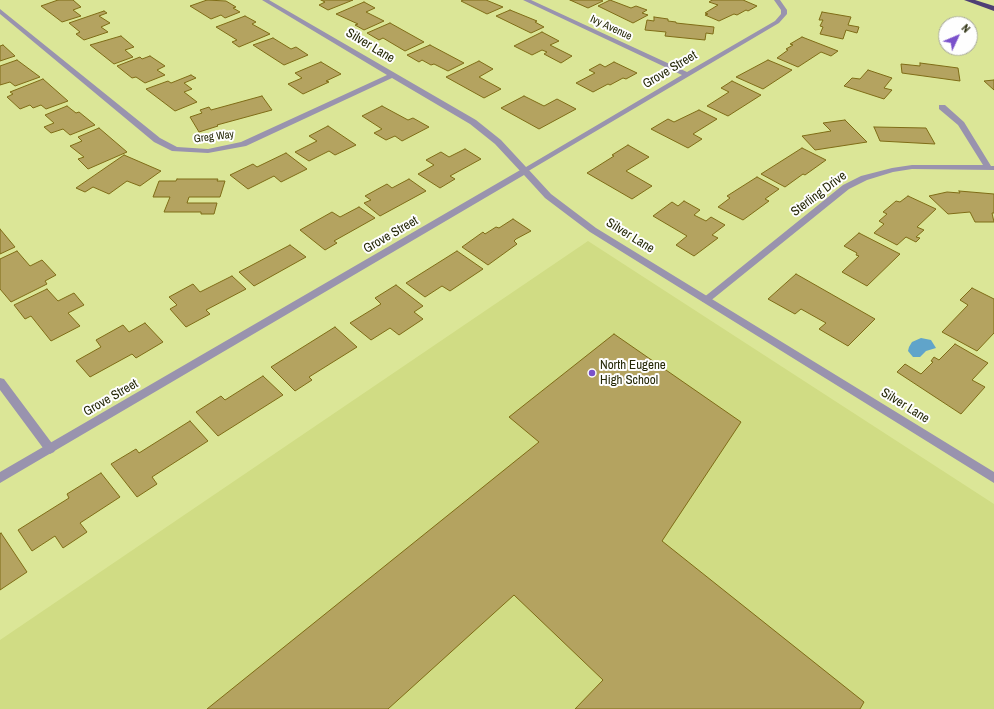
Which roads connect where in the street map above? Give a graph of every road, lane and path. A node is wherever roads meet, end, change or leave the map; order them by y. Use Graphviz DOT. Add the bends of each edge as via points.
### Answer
graph roads {
  1 [pos="265,0"];
  2 [pos="526,0"];
  3 [pos="968,0"];
  4 [pos="779,3"];
  5 [pos="994,9"];
  6 [pos="0,11"];
  7 [pos="392,75"];
  8 [pos="688,75"];
  9 [pos="942,107"];
  10 [pos="992,168"];
  11 [pos="525,171"];
  12 [pos="706,300"];
  13 [pos="0,382"];
  14 [pos="50,449"];
  15 [pos="0,478"];
  16 [pos="994,478"];
  1 -- 7 [label="street, Silver Lane"];
  2 -- 8 [label="street, Ivy Avenue"];
  3 -- 5 [label="highway"];
  4 -- 8 [label="street, Grove Street" via="784,14 777,22"];
  6 -- 7 [label="street, Greg Way" via="151,135 175,149 208,151 243,144"];
  7 -- 11 [label="street, Silver Lane" via="486,131"];
  8 -- 11 [label="street, Grove Street"];
  9 -- 10 [label="street" via="961,124"];
  10 -- 12 [label="street, Sterling Drive" via="912,167 864,178 846,187"];
  11 -- 12 [label="street, Silver Lane" via="569,214"];
  11 -- 14 [label="street, Grove Street"];
  12 -- 16 [label="street, Silver Lane"];
  13 -- 14 [label="street"];
  14 -- 15 [label="street, Grove Street"];
}
